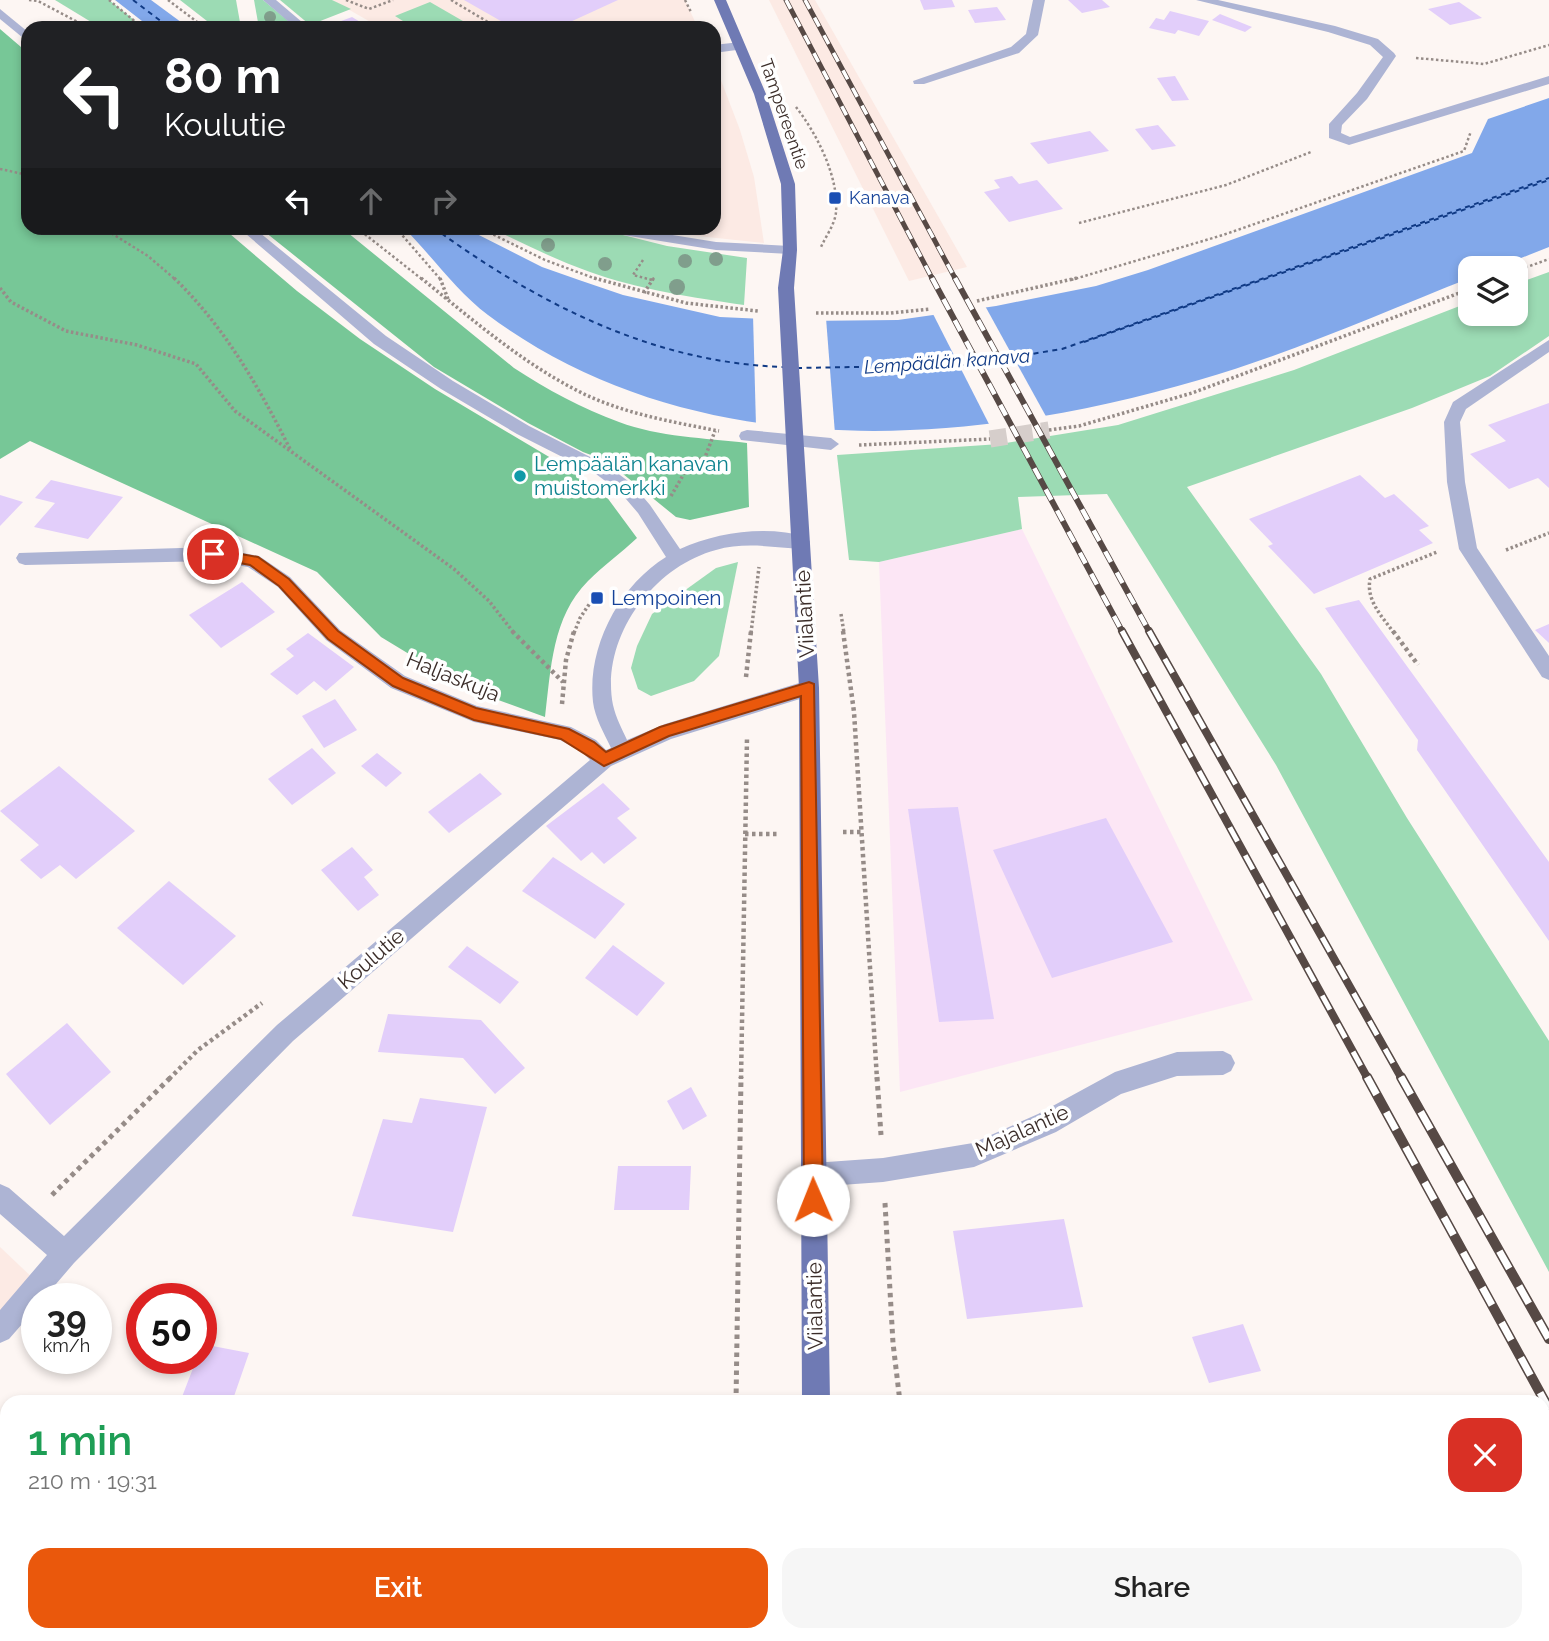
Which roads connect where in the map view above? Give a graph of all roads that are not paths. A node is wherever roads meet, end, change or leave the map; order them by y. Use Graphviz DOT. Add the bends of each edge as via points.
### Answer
graph roads {
  1 [pos="269,0"];
  2 [pos="720,0"];
  3 [pos="1039,0"];
  4 [pos="1202,0"];
  5 [pos="0,13"];
  6 [pos="294,21"];
  7 [pos="21,32"];
  8 [pos="740,46"];
  9 [pos="721,48"];
  10 [pos="919,80"];
  11 [pos="1549,80"];
  12 [pos="254,235"];
  13 [pos="648,235"];
  14 [pos="790,250"];
  15 [pos="786,288"];
  16 [pos="1549,345"];
  17 [pos="747,436"];
  18 [pos="831,444"];
  19 [pos="802,542"];
  20 [pos="26,558"];
  21 [pos="676,558"];
  22 [pos="1549,672"];
  23 [pos="809,688"];
  24 [pos="614,756"];
  25 [pos="1223,1063"];
  26 [pos="813,1175"];
  27 [pos="0,1197"];
  28 [pos="65,1254"];
  29 [pos="0,1330"];
  30 [pos="816,1395"];
  1 -- 6 [label="street"];
  2 -- 8 [label="main road, Tampereentie"];
  3 -- 10 [label="street" via="1032,35 1015,50"];
  4 -- 11 [label="street" via="1331,29 1374,42 1390,56 1336,124 1334,135 1349,142"];
  5 -- 7 [label="street"];
  8 -- 9 [label="street"];
  8 -- 14 [label="main road, Tampereentie" via="788,184"];
  12 -- 21 [label="street" via="380,340 523,430 603,470 644,509"];
  13 -- 14 [label="street" via="716,246"];
  14 -- 15 [label="main road, Tampereentie"];
  15 -- 19 [label="main road, Viialantie"];
  16 -- 22 [label="street" via="1459,406 1452,422 1456,482 1467,540"];
  17 -- 18 [label="street"];
  19 -- 21 [label="street" via="712,543"];
  19 -- 23 [label="main road, Viialantie"];
  20 -- 24 [label="street, Haljaskuja" via="213,554 253,561 284,582 333,635 398,682 474,714 564,733"];
  21 -- 24 [label="street" via="634,595 609,645 603,702"];
  23 -- 24 [label="street, Koulutie" via="665,732"];
  23 -- 26 [label="main road, Viialantie"];
  24 -- 28 [label="street, Koulutie" via="285,1033"];
  25 -- 26 [label="street, Majalantie" via="1177,1065 1115,1084 1046,1123 974,1155 883,1170"];
  26 -- 30 [label="main road, Viialantie"];
  27 -- 28 [label="street"];
  28 -- 29 [label="street, Koulutie"];
}
